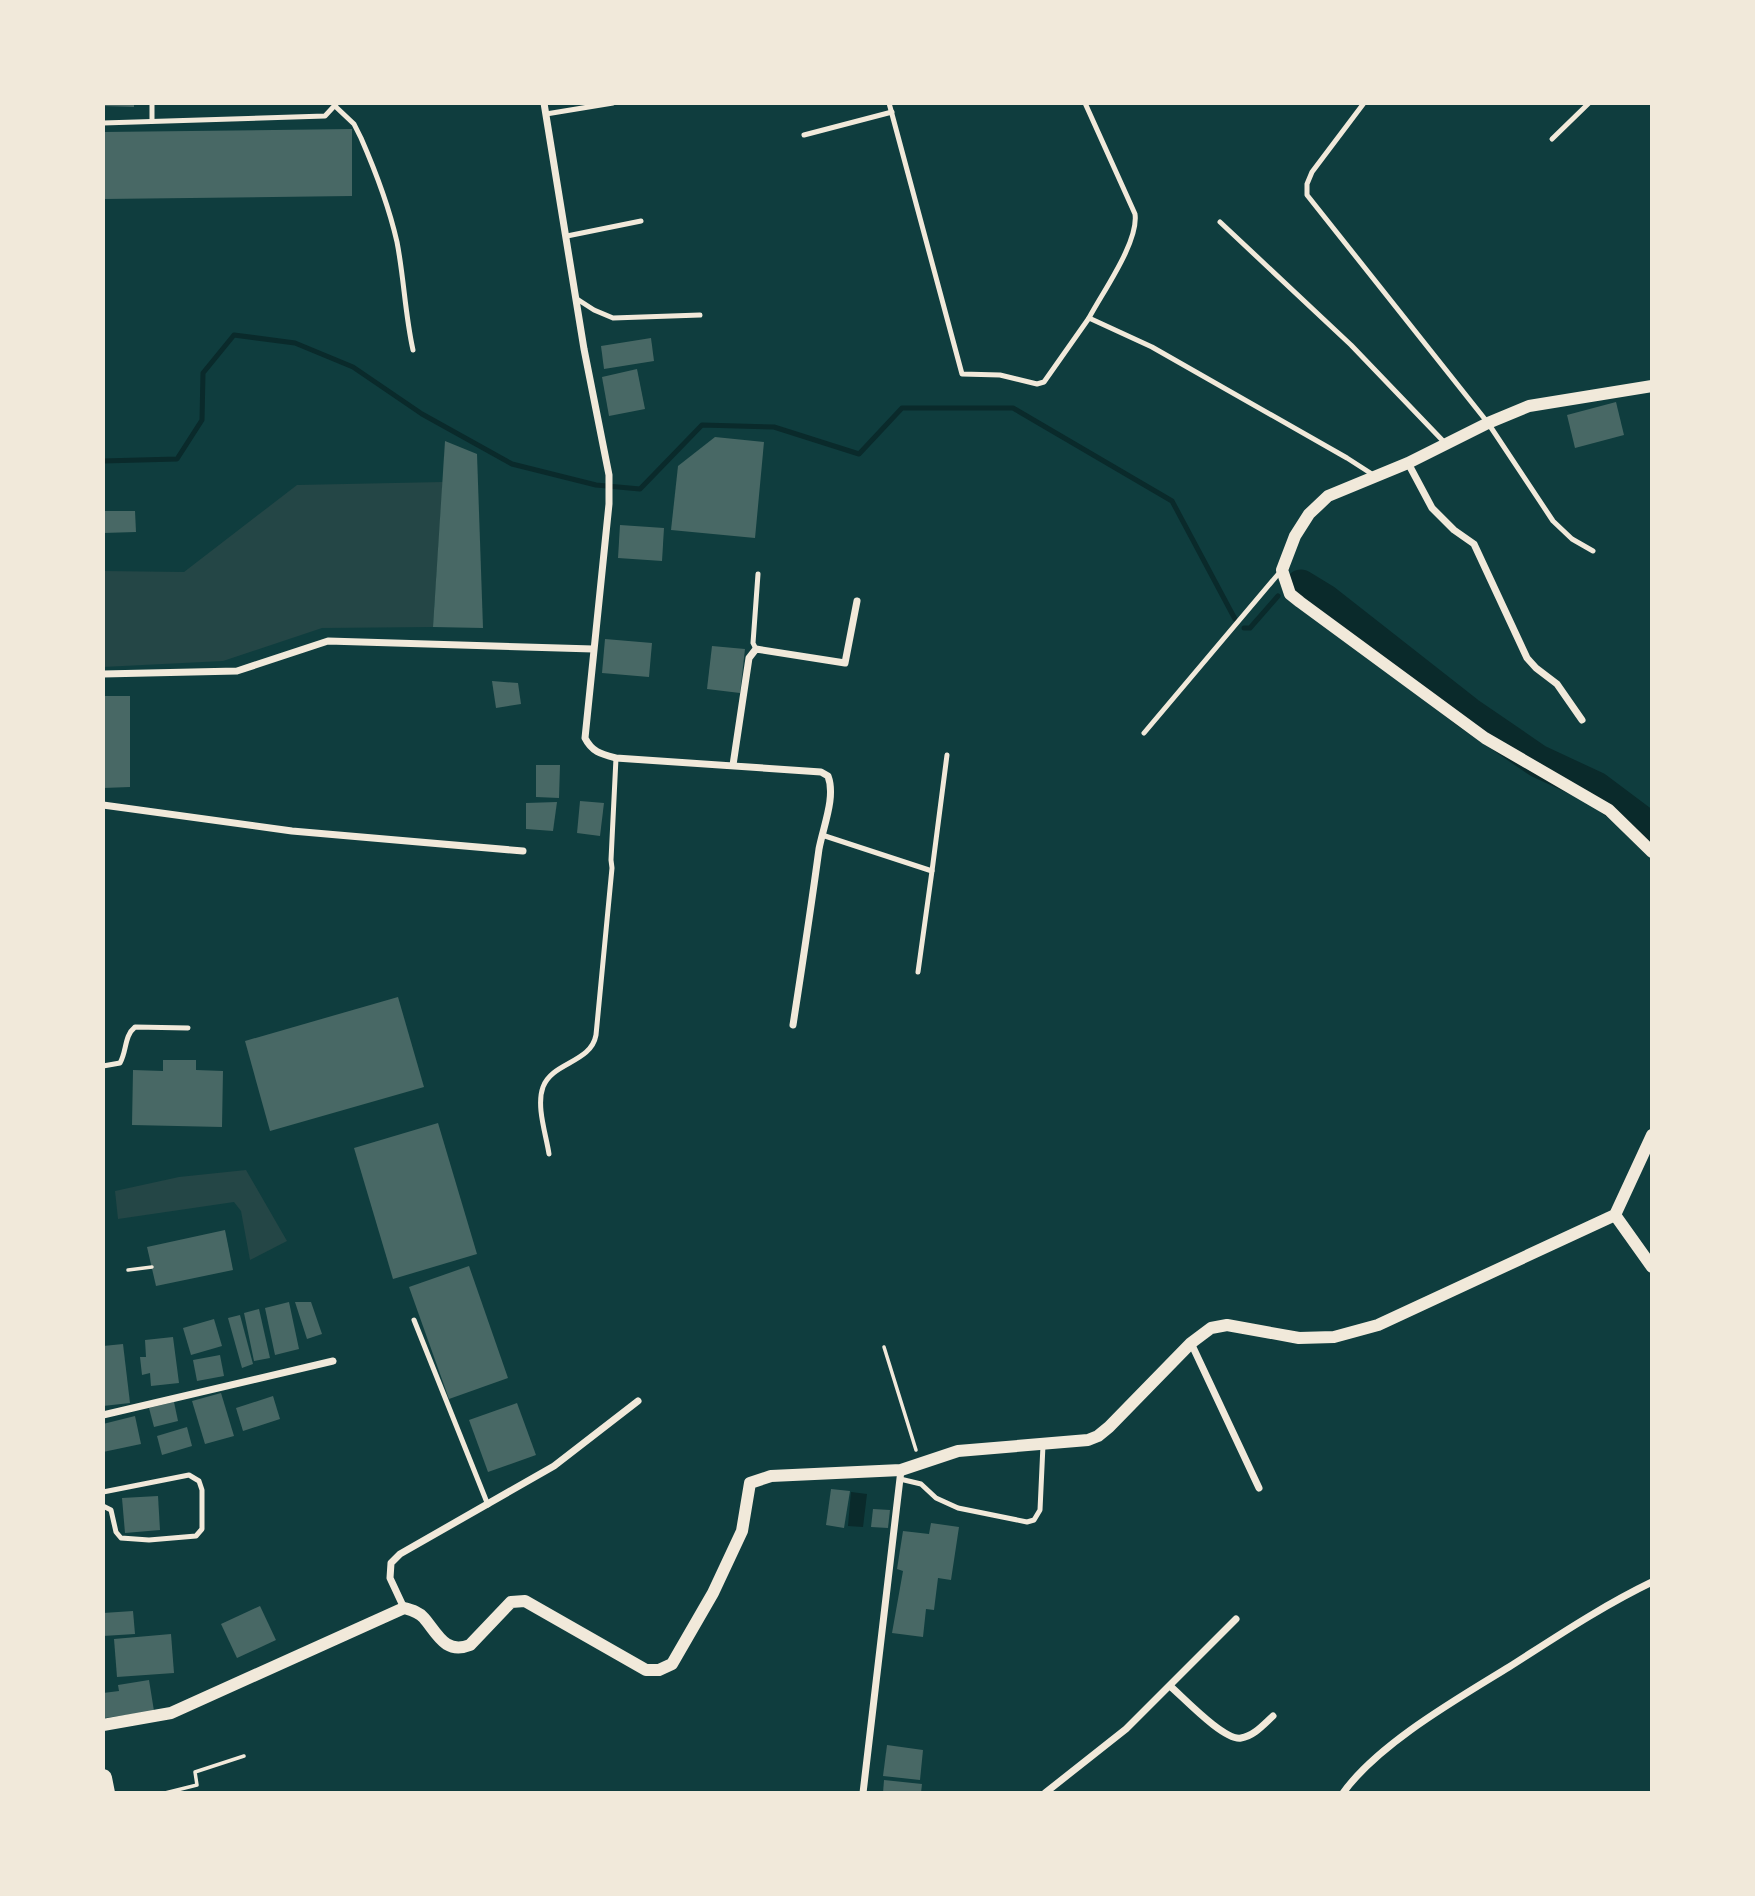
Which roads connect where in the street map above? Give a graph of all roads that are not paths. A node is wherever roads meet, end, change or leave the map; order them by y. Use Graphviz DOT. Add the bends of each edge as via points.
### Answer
graph roads {
  1 [pos="152,103"];
  2 [pos="544,103"];
  3 [pos="613,103"];
  4 [pos="890,103"];
  5 [pos="1085,103"];
  6 [pos="1364,103"];
  7 [pos="1589,103"];
  8 [pos="337,105"];
  9 [pos="892,111"];
  10 [pos="546,114"];
  11 [pos="152,121"];
  12 [pos="103,123"];
  13 [pos="804,135"];
  14 [pos="1552,139"];
  15 [pos="642,221"];
  16 [pos="1220,222"];
  17 [pos="568,236"];
  18 [pos="577,299"];
  19 [pos="700,315"];
  20 [pos="1088,318"];
  21 [pos="414,350"];
  22 [pos="1652,386"];
  23 [pos="1488,423"];
  24 [pos="1447,444"];
  25 [pos="1408,463"];
  26 [pos="1376,476"];
  27 [pos="1593,551"];
  28 [pos="1282,569"];
  29 [pos="758,574"];
  30 [pos="857,601"];
  31 [pos="593,649"];
  32 [pos="756,649"];
  33 [pos="103,674"];
  34 [pos="1582,720"];
  35 [pos="1144,733"];
  36 [pos="947,755"];
  37 [pos="616,758"];
  38 [pos="733,765"];
  39 [pos="103,805"];
  40 [pos="822,835"];
  41 [pos="523,851"];
  42 [pos="1652,852"];
  43 [pos="932,871"];
  44 [pos="918,972"];
  45 [pos="793,1025"];
  46 [pos="188,1028"];
  47 [pos="103,1066"];
  48 [pos="1652,1135"];
  49 [pos="549,1153"];
  50 [pos="1615,1215"];
  51 [pos="1652,1267"];
  52 [pos="414,1320"];
  53 [pos="1192,1343"];
  54 [pos="334,1361"];
  55 [pos="638,1401"];
  56 [pos="103,1415"];
  57 [pos="1043,1445"];
  58 [pos="901,1474"];
  59 [pos="1259,1488"];
  60 [pos="103,1492"];
  61 [pos="488,1505"];
  62 [pos="103,1506"];
  63 [pos="1652,1582"];
  64 [pos="404,1608"];
  65 [pos="1236,1619"];
  66 [pos="1170,1686"];
  67 [pos="1273,1716"];
  68 [pos="103,1725"];
  69 [pos="863,1793"];
  70 [pos="1045,1793"];
  71 [pos="1343,1793"];
  1 -- 11 [label="lane"];
  2 -- 10 [label="street"];
  3 -- 10 [label="lane"];
  4 -- 9 [label="lane"];
  5 -- 20 [label="lane" via="1137,223"];
  6 -- 23 [label="lane" via="1312,172 1307,195"];
  7 -- 14 [label="lane"];
  8 -- 11 [label="lane" via="325,116"];
  8 -- 21 [label="lane" via="361,138 392,223"];
  9 -- 13 [label="lane"];
  9 -- 20 [label="lane" via="962,374 1044,382"];
  10 -- 17 [label="street"];
  11 -- 12 [label="lane"];
  15 -- 17 [label="lane"];
  16 -- 24 [label="lane" via="1351,345"];
  17 -- 18 [label="street"];
  18 -- 19 [label="lane" via="613,318"];
  18 -- 31 [label="street" via="609,475"];
  20 -- 26 [label="lane" via="1152,347"];
  22 -- 23 [label="street" via="1529,406"];
  23 -- 24 [label="street"];
  23 -- 27 [label="lane" via="1553,521"];
  24 -- 25 [label="street"];
  25 -- 26 [label="street"];
  25 -- 34 [label="street" via="1432,508 1474,544 1527,658 1557,684"];
  26 -- 28 [label="street" via="1328,496 1309,514"];
  28 -- 35 [label="lane"];
  28 -- 42 [label="street" via="1290,594 1300,602 1485,737 1609,810"];
  29 -- 32 [label="lane"];
  30 -- 32 [label="street" via="845,663"];
  31 -- 33 [label="street" via="328,641 237,671"];
  31 -- 37 [label="street" via="585,738 597,753"];
  32 -- 38 [label="street" via="749,658"];
  36 -- 43 [label="lane"];
  37 -- 38 [label="street"];
  37 -- 49 [label="lane" via="612,868 595,1042 589,1051 553,1073 542,1090"];
  38 -- 40 [label="street" via="828,776 831,784"];
  39 -- 41 [label="street" via="292,831"];
  40 -- 43 [label="lane"];
  40 -- 45 [label="street"];
  43 -- 44 [label="lane"];
  46 -- 47 [label="lane" via="135,1027 120,1063"];
  48 -- 50 [label="street"];
  50 -- 51 [label="street"];
  50 -- 53 [label="street" via="1378,1325 1334,1337 1299,1338 1227,1325 1211,1328"];
  52 -- 61 [label="lane"];
  53 -- 57 [label="street" via="1098,1436"];
  53 -- 59 [label="street"];
  54 -- 56 [label="street"];
  55 -- 61 [label="street" via="554,1466"];
  57 -- 58 [label="street" via="958,1451 920,1462"];
  57 -- 58 [label="lane" via="1040,1510 1027,1522 958,1508 936,1499"];
  58 -- 64 [label="street" via="771,1476 750,1483 742,1531 713,1593 672,1664 659,1670 646,1670 525,1601 511,1602 464,1647 445,1644 424,1617"];
  58 -- 69 [label="street"];
  60 -- 62 [label="lane" via="190,1475 202,1490 202,1529 196,1536 121,1538 111,1510"];
  61 -- 64 [label="street" via="391,1563 390,1578"];
  63 -- 71 [label="street" via="1616,1599 1459,1698 1385,1750"];
  64 -- 68 [label="street" via="171,1713"];
  65 -- 66 [label="street"];
  66 -- 67 [label="street" via="1234,1738 1256,1731"];
  66 -- 70 [label="street" via="1126,1729"];
}
